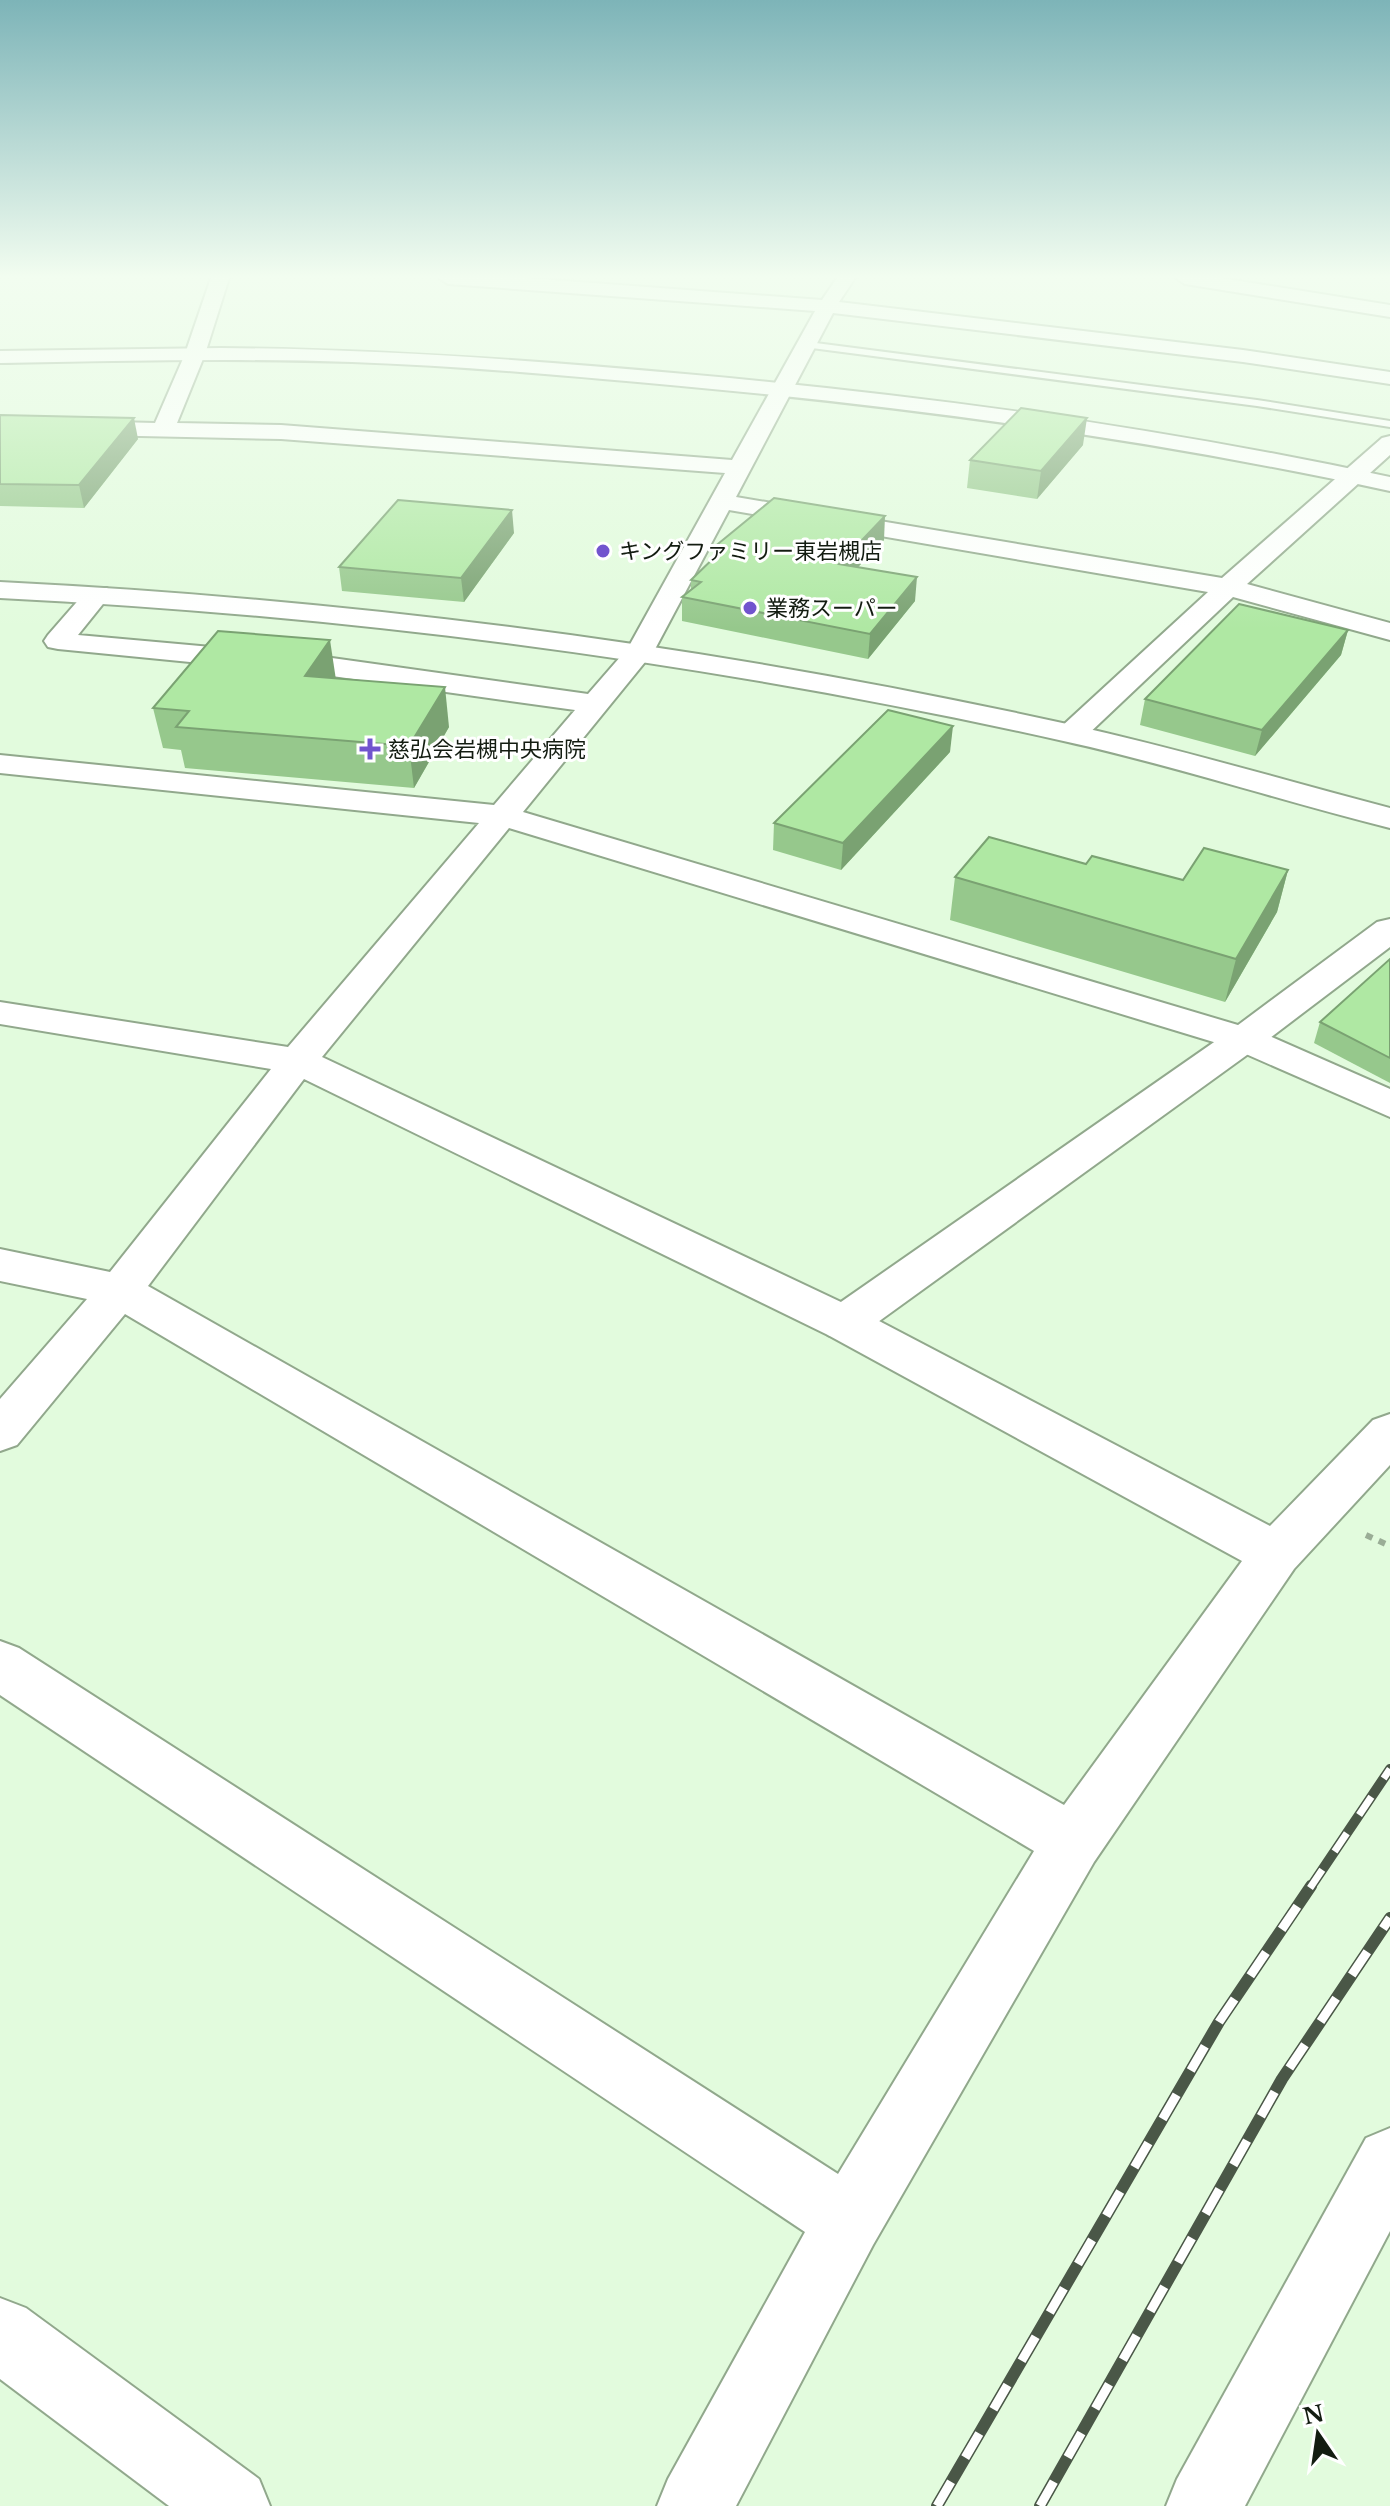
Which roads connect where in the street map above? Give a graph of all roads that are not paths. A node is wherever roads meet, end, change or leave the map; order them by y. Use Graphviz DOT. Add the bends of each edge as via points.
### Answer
graph roads {
  1 [pos="178,395"];
  2 [pos="780,395"];
  3 [pos="847,395"];
  4 [pos="1195,395"];
  5 [pos="1390,424"];
  6 [pos="0,426"];
  7 [pos="163,429"];
  8 [pos="1390,443"];
  9 [pos="738,467"];
  10 [pos="1353,476"];
  11 [pos="1390,478"];
  12 [pos="1390,484"];
  13 [pos="722,502"];
  14 [pos="1228,587"];
  15 [pos="0,590"];
  16 [pos="98,594"];
  17 [pos="1390,632"];
  18 [pos="640,651"];
  19 [pos="596,704"];
  20 [pos="1072,733"];
  21 [pos="0,764"];
  22 [pos="503,816"];
  23 [pos="1390,818"];
  24 [pos="1390,930"];
  25 [pos="0,1013"];
  26 [pos="1244,1039"];
  27 [pos="298,1061"];
  28 [pos="1390,1104"];
  29 [pos="0,1265"];
  30 [pos="120,1290"];
  31 [pos="844,1323"];
  32 [pos="0,1432"];
  33 [pos="1390,1433"];
  34 [pos="1276,1554"];
  35 [pos="0,1665"];
  36 [pos="1073,1842"];
  37 [pos="1383,2194"];
  38 [pos="849,2221"];
  39 [pos="0,2334"];
  40 [pos="232,2506"];
  41 [pos="695,2506"];
  42 [pos="1204,2506"];
  1 -- 7 [label="street"];
  2 -- 9 [label="street"];
  3 -- 10 [label="street" via="1171,440"];
  4 -- 5 [label="lane"];
  6 -- 7 [label="street"];
  7 -- 9 [label="street" via="281,432"];
  8 -- 10 [label="street"];
  9 -- 13 [label="street"];
  10 -- 11 [label="street"];
  10 -- 12 [label="street"];
  10 -- 14 [label="street"];
  13 -- 14 [label="street"];
  13 -- 18 [label="street"];
  14 -- 17 [label="street"];
  14 -- 20 [label="street"];
  15 -- 16 [label="street"];
  16 -- 18 [label="street" via="427,621"];
  16 -- 19 [label="street" via="58,641 332,667"];
  18 -- 19 [label="street"];
  18 -- 20 [label="street" via="850,686"];
  19 -- 22 [label="street"];
  20 -- 23 [label="street"];
  21 -- 22 [label="street"];
  22 -- 26 [label="street"];
  22 -- 27 [label="street"];
  24 -- 26 [label="street"];
  25 -- 27 [label="street"];
  26 -- 28 [label="street"];
  26 -- 31 [label="street"];
  27 -- 30 [label="street"];
  27 -- 31 [label="street"];
  29 -- 30 [label="street"];
  30 -- 32 [label="street"];
  30 -- 36 [label="street"];
  31 -- 34 [label="street"];
  33 -- 34 [label="street"];
  34 -- 36 [label="street"];
  35 -- 38 [label="street"];
  36 -- 38 [label="street"];
  37 -- 42 [label="street"];
  38 -- 41 [label="street"];
  39 -- 40 [label="street"];
}
